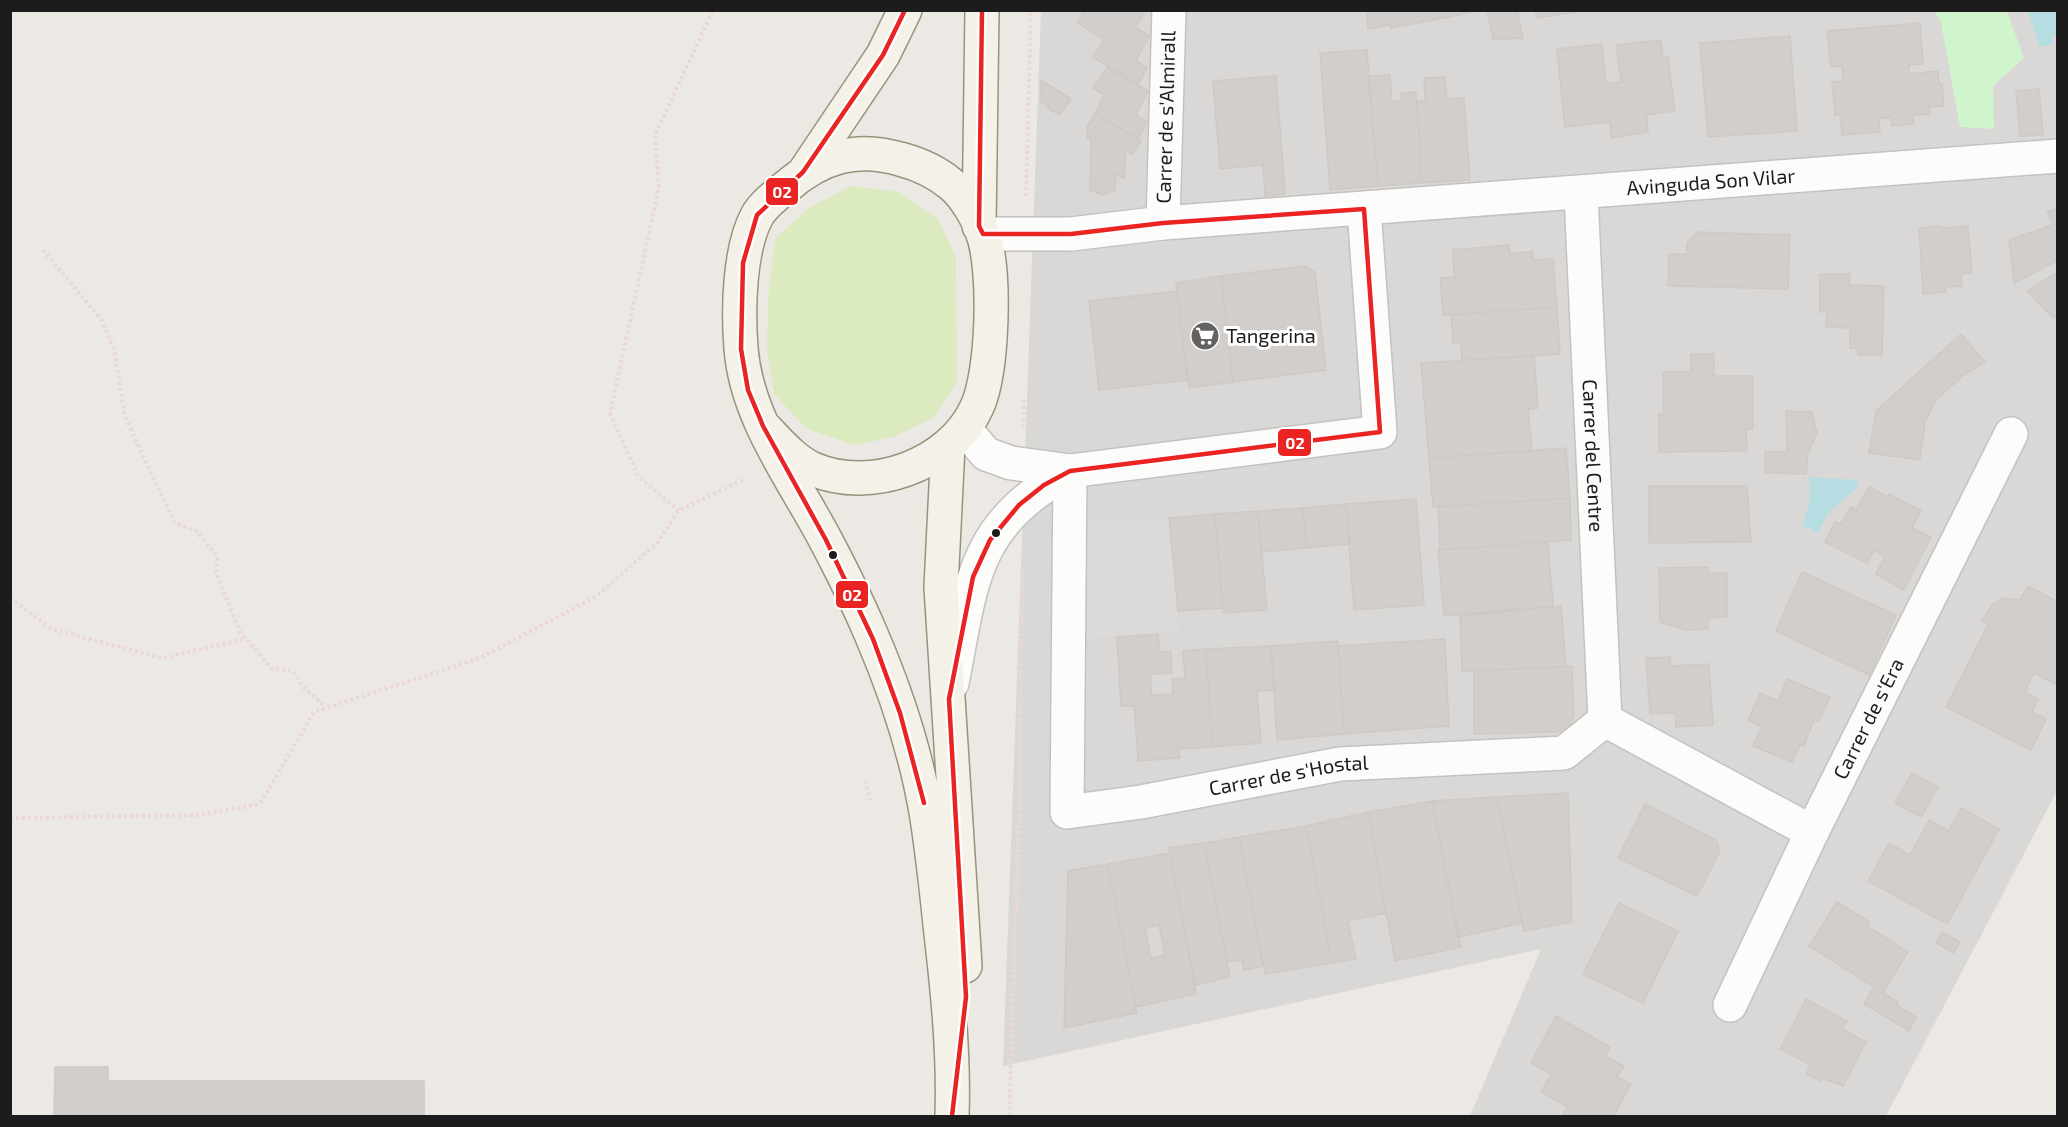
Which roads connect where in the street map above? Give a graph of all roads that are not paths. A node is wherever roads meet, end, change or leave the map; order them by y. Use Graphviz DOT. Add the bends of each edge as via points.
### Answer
graph roads {
  1 [pos="905,10"];
  2 [pos="982,10"];
  3 [pos="1169,10"];
  4 [pos="2058,156"];
  5 [pos="804,172"];
  6 [pos="1581,194"];
  7 [pos="1364,209"];
  8 [pos="1163,223"];
  9 [pos="981,230"];
  10 [pos="763,426"];
  11 [pos="2011,434"];
  12 [pos="957,437"];
  13 [pos="1070,471"];
  14 [pos="949,699"];
  15 [pos="1605,720"];
  16 [pos="1812,832"];
  17 [pos="1730,1005"];
  18 [pos="952,1105"];
  1 -- 5 [label="main road" via="883,55"];
  2 -- 9 [label="main road"];
  3 -- 8 [label="street, Carrer de s'Almirall"];
  4 -- 6 [label="street, Avinguda Son Vilar"];
  5 -- 9 [label="main road" via="823,161 857,152 880,153 911,162 955,188"];
  5 -- 10 [label="main road" via="757,215 743,263 741,349 748,390"];
  6 -- 7 [label="street, Avinguda Son Vilar"];
  6 -- 15 [label="street, Carrer del Centre"];
  7 -- 8 [label="street, Avinguda Son Vilar"];
  7 -- 13 [label="street" via="1380,432"];
  8 -- 9 [label="street, Avinguda Son Vilar" via="1071,234"];
  9 -- 12 [label="main road" via="989,278 987,375 978,406"];
  10 -- 12 [label="main road" via="813,469 863,478 922,464"];
  10 -- 18 [label="main road" via="826,540 873,639 915,761 927,815 938,902 948,998"];
  11 -- 16 [label="street, Carrer de s'Era"];
  12 -- 13 [label="street" via="1011,463"];
  12 -- 14 [label="main road" via="941,588"];
  13 -- 14 [label="street" via="1019,505 990,540 973,577"];
  13 -- 15 [label="street, Carrer de s'Hostal" via="1067,812 1340,764 1564,753"];
  14 -- 18 [label="main road" via="966,997"];
  15 -- 16 [label="street"];
  16 -- 17 [label="street, Carrer de s'Era"];
}
